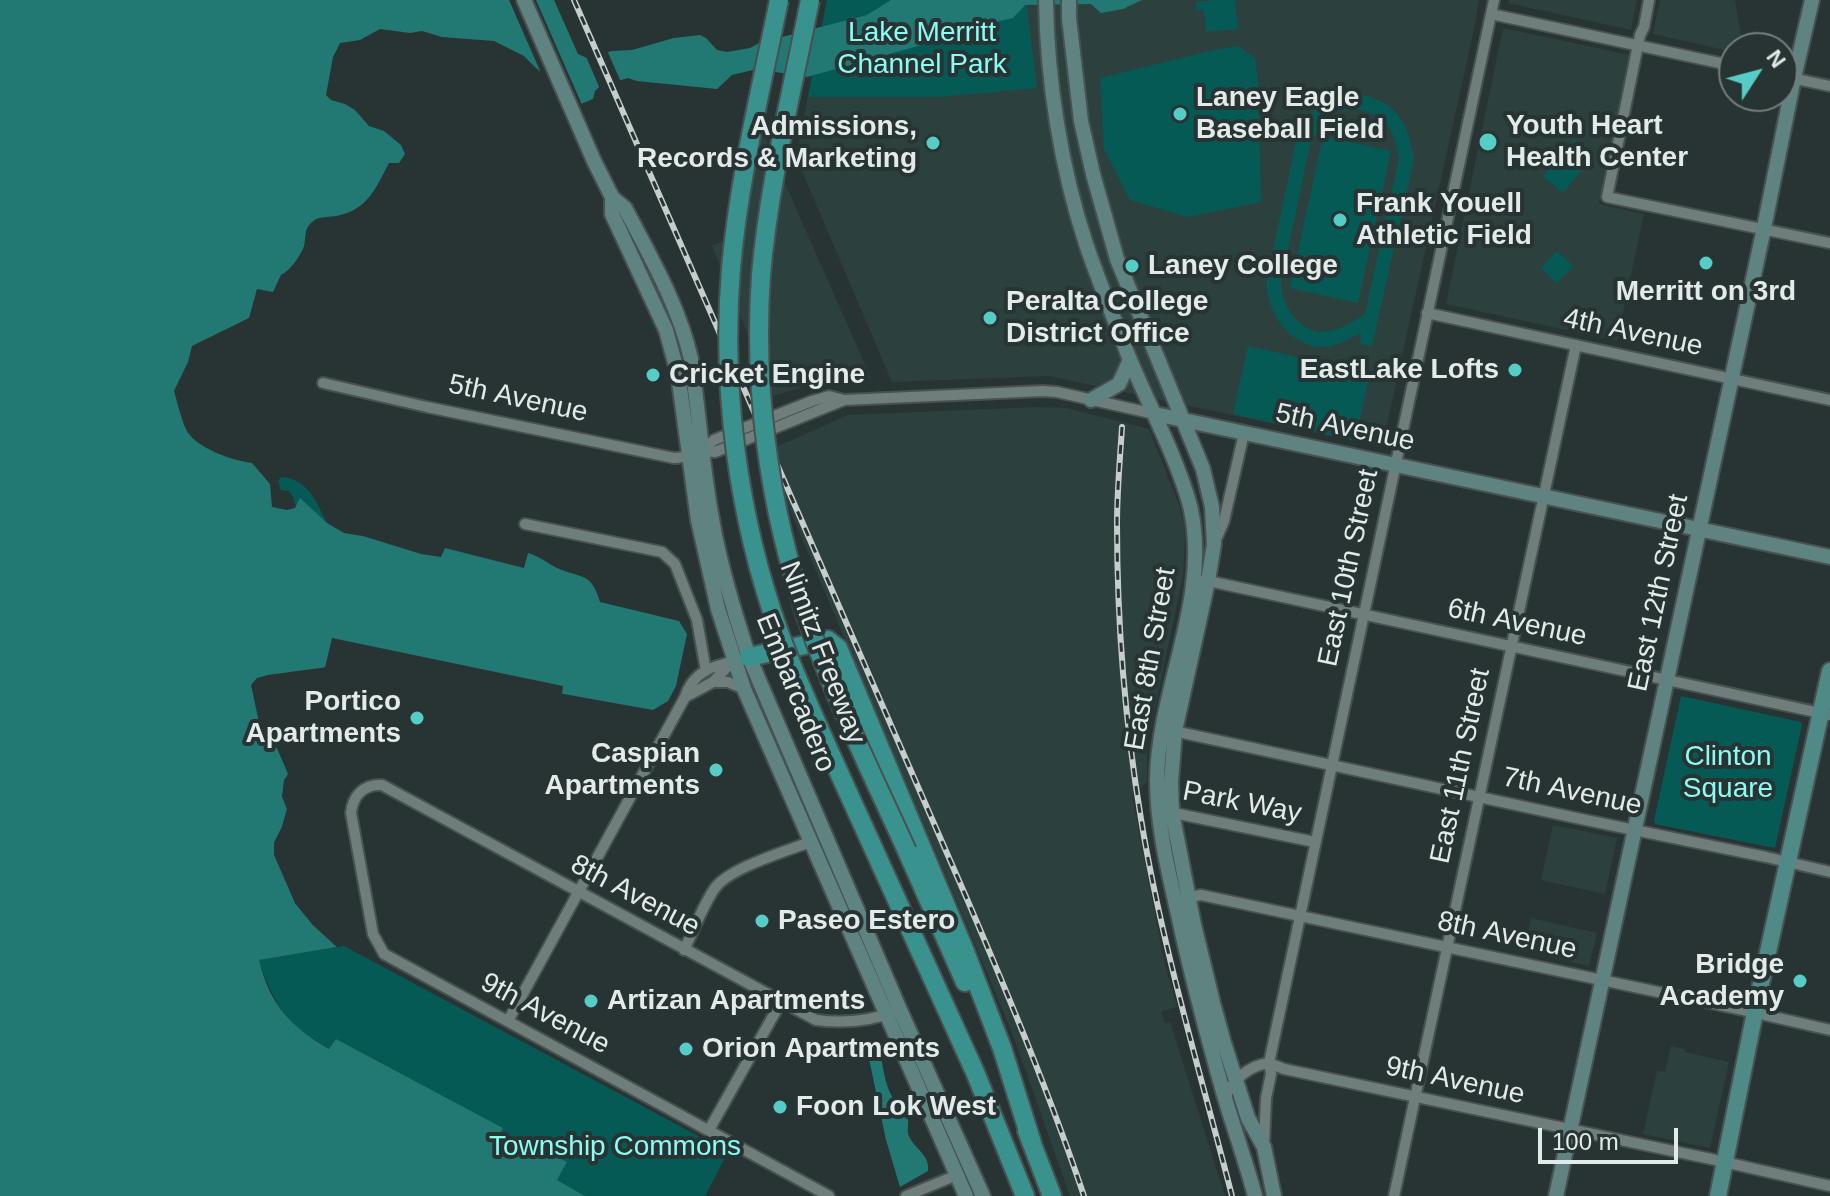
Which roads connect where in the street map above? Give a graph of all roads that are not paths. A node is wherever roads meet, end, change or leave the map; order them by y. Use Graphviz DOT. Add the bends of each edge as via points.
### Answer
graph roads {
  1 [pos="524,0"];
  2 [pos="779,0"];
  3 [pos="810,0"];
  4 [pos="1046,0"];
  5 [pos="1069,0"];
  6 [pos="1494,0"];
  7 [pos="1649,0"];
  8 [pos="1812,0"];
  9 [pos="1491,14"];
  10 [pos="1798,45"];
  11 [pos="1639,46"];
  12 [pos="1718,63"];
  13 [pos="1798,79"];
  14 [pos="1830,86"];
  15 [pos="1782,112"];
  16 [pos="612,197"];
  17 [pos="1764,228"];
  18 [pos="1830,243"];
  19 [pos="1427,313"];
  20 [pos="1576,345"];
  21 [pos="1130,360"];
  22 [pos="1731,379"];
  23 [pos="323,383"];
  24 [pos="1091,400"];
  25 [pos="1830,400"];
  26 [pos="1155,414"];
  27 [pos="1182,420"];
  28 [pos="1244,433"];
  29 [pos="702,451"];
  30 [pos="687,456"];
  31 [pos="1395,465"];
  32 [pos="1544,495"];
  33 [pos="525,524"];
  34 [pos="1699,529"];
  35 [pos="1214,544"];
  36 [pos="1830,557"];
  37 [pos="1201,580"];
  38 [pos="1364,615"];
  39 [pos="1511,647"];
  40 [pos="742,659"];
  41 [pos="706,671"];
  42 [pos="1830,671"];
  43 [pos="1667,680"];
  44 [pos="713,682"];
  45 [pos="744,689"];
  46 [pos="685,697"];
  47 [pos="1826,714"];
  48 [pos="1169,730"];
  49 [pos="1332,765"];
  50 [pos="357,795"];
  51 [pos="1479,797"];
  52 [pos="1166,812"];
  53 [pos="1634,829"];
  54 [pos="810,842"];
  55 [pos="1315,842"];
  56 [pos="1789,862"];
  57 [pos="1830,872"];
  58 [pos="579,893"];
  59 [pos="1181,898"];
  60 [pos="1299,917"];
  61 [pos="1447,948"];
  62 [pos="684,950"];
  63 [pos="1603,980"];
  64 [pos="781,1002"];
  65 [pos="893,1013"];
  66 [pos="1755,1013"];
  67 [pos="508,1021"];
  68 [pos="1830,1030"];
  69 [pos="1269,1063"];
  70 [pos="1236,1081"];
  71 [pos="1415,1097"];
  72 [pos="1225,1098"];
  73 [pos="709,1130"];
  74 [pos="1570,1130"];
  75 [pos="1032,1143"];
  76 [pos="1264,1147"];
  77 [pos="1725,1163"];
  78 [pos="957,1175"];
  79 [pos="1830,1186"];
  80 [pos="829,1196"];
  81 [pos="906,1196"];
  82 [pos="966,1196"];
  83 [pos="983,1196"];
  84 [pos="1025,1196"];
  85 [pos="1052,1196"];
  86 [pos="1255,1196"];
  87 [pos="1274,1196"];
  88 [pos="1394,1196"];
  89 [pos="1556,1196"];
  90 [pos="1718,1196"];
  1 -- 16 [label="main road, Embarcadero"];
  2 -- 84 [label="highway, Nimitz Freeway, bridge" via="744,177 730,296 735,446 751,534 800,686 975,1072"];
  3 -- 75 [label="highway, Nimitz Freeway, bridge" via="763,254 760,377 781,530 829,675"];
  4 -- 21 [label="main road, East 8th Street" via="1054,95 1069,180"];
  5 -- 27 [label="main road, East 8th Street" via="1081,121 1093,174 1117,259"];
  6 -- 9 [label="street, East 10th Street"];
  7 -- 11 [label="street"];
  8 -- 10 [label="main road, East 12th Street"];
  9 -- 11 [label="street"];
  9 -- 19 [label="street, East 10th Street"];
  11 -- 12 [label="street"];
  11 -- 17 [label="street" via="1607,197"];
  13 -- 14 [label="street"];
  15 -- 17 [label="main road, East 12th Street"];
  16 -- 29 [label="main road, Embarcadero" via="625,208 684,333"];
  16 -- 30 [label="main road, Embarcadero" via="612,214 673,350"];
  17 -- 18 [label="street"];
  17 -- 22 [label="main road, East 12th Street"];
  19 -- 20 [label="street, 4th Avenue"];
  19 -- 31 [label="street, East 10th Street"];
  20 -- 22 [label="street, 4th Avenue"];
  20 -- 32 [label="street, East 11th Street"];
  21 -- 24 [label="main road" via="1119,384"];
  21 -- 26 [label="main road, East 8th Street"];
  22 -- 25 [label="street, 4th Avenue"];
  22 -- 34 [label="main road, East 12th Street"];
  23 -- 30 [label="street, 5th Avenue" via="670,458"];
  24 -- 26 [label="street, 5th Avenue"];
  24 -- 29 [label="street, 5th Avenue" via="1043,391 844,400 715,452"];
  26 -- 27 [label="main road, 5th Avenue"];
  26 -- 37 [label="main road, East 8th Street" via="1192,511"];
  27 -- 28 [label="main road, 5th Avenue"];
  27 -- 35 [label="main road, East 8th Street" via="1209,489"];
  28 -- 31 [label="main road, 5th Avenue"];
  28 -- 35 [label="street, East 8th Street"];
  29 -- 30 [label="street, 5th Avenue"];
  29 -- 40 [label="main road, Embarcadero"];
  30 -- 40 [label="main road, Embarcadero" via="718,609"];
  31 -- 32 [label="main road, 5th Avenue"];
  31 -- 38 [label="street, East 10th Street"];
  32 -- 34 [label="main road, 5th Avenue"];
  32 -- 39 [label="street, East 11th Street"];
  33 -- 41 [label="street" via="662,552 675,564 697,620"];
  34 -- 36 [label="main road, 5th Avenue"];
  34 -- 43 [label="main road, East 12th Street"];
  35 -- 37 [label="main road, East 8th Street"];
  37 -- 38 [label="street, 6th Avenue"];
  37 -- 48 [label="main road, East 8th Street"];
  38 -- 39 [label="street, 6th Avenue"];
  38 -- 49 [label="street, East 10th Street"];
  39 -- 43 [label="street, 6th Avenue"];
  39 -- 51 [label="street, East 11th Street"];
  40 -- 41 [label="street"];
  40 -- 44 [label="street"];
  40 -- 45 [label="main road, Embarcadero"];
  40 -- 65 [label="main road, Embarcadero" via="762,687"];
  40 -- 75 [label="highway" via="828,640 838,648 964,949"];
  41 -- 46 [label="street" via="689,685"];
  42 -- 47 [label="main road"];
  43 -- 47 [label="street, 6th Avenue"];
  43 -- 53 [label="main road, East 12th Street"];
  44 -- 45 [label="street"];
  44 -- 46 [label="street"];
  45 -- 54 [label="main road, Embarcadero"];
  46 -- 58 [label="street"];
  47 -- 56 [label="main road"];
  48 -- 49 [label="street, 7th Avenue"];
  48 -- 52 [label="main road, East 8th Street"];
  49 -- 51 [label="street, 7th Avenue"];
  49 -- 55 [label="street, East 10th Street"];
  50 -- 58 [label="street, 8th Avenue" via="382,785"];
  50 -- 67 [label="street, 9th Avenue" via="351,813 373,934 384,954"];
  51 -- 53 [label="street, 7th Avenue"];
  51 -- 61 [label="street, East 11th Street"];
  52 -- 55 [label="street, Park Way"];
  52 -- 59 [label="main road, East 8th Street"];
  53 -- 56 [label="street, 7th Avenue"];
  53 -- 63 [label="main road, East 12th Street"];
  54 -- 62 [label="street" via="725,878 715,887"];
  54 -- 65 [label="main road, Embarcadero"];
  55 -- 60 [label="street, East 10th Street"];
  56 -- 57 [label="street, 7th Avenue"];
  56 -- 66 [label="main road"];
  58 -- 62 [label="street, 8th Avenue"];
  58 -- 67 [label="street"];
  59 -- 60 [label="street, 8th Avenue" via="1201,895"];
  59 -- 70 [label="main road, East 8th Street"];
  59 -- 72 [label="main road, East 8th Street" via="1200,1007"];
  60 -- 61 [label="street, 8th Avenue"];
  60 -- 69 [label="street, East 10th Street"];
  61 -- 63 [label="street, 8th Avenue"];
  61 -- 71 [label="street, East 11th Street"];
  62 -- 64 [label="street, 8th Avenue"];
  63 -- 66 [label="street, 8th Avenue"];
  63 -- 74 [label="main road, East 12th Street"];
  64 -- 65 [label="street, 8th Avenue" via="816,1020 837,1023"];
  64 -- 73 [label="street"];
  65 -- 78 [label="main road, Embarcadero"];
  65 -- 83 [label="main road, Embarcadero"];
  66 -- 68 [label="street, 8th Avenue"];
  66 -- 77 [label="main road"];
  67 -- 73 [label="street, 9th Avenue"];
  69 -- 70 [label="street" via="1253,1067"];
  69 -- 71 [label="street, 9th Avenue"];
  69 -- 76 [label="street, East 10th Street"];
  70 -- 72 [label="street"];
  70 -- 76 [label="main road, East 8th Street"];
  71 -- 74 [label="street, 9th Avenue"];
  71 -- 88 [label="street, East 11th Street"];
  72 -- 86 [label="main road, East 8th Street"];
  73 -- 80 [label="street, 9th Avenue"];
  74 -- 77 [label="street, 9th Avenue"];
  74 -- 89 [label="main road, East 12th Street"];
  75 -- 85 [label="highway, Nimitz Freeway"];
  76 -- 87 [label="main road, East 8th Street"];
  77 -- 79 [label="street, 9th Avenue"];
  77 -- 90 [label="main road"];
  78 -- 81 [label="street"];
  78 -- 82 [label="main road, Embarcadero"];
}
